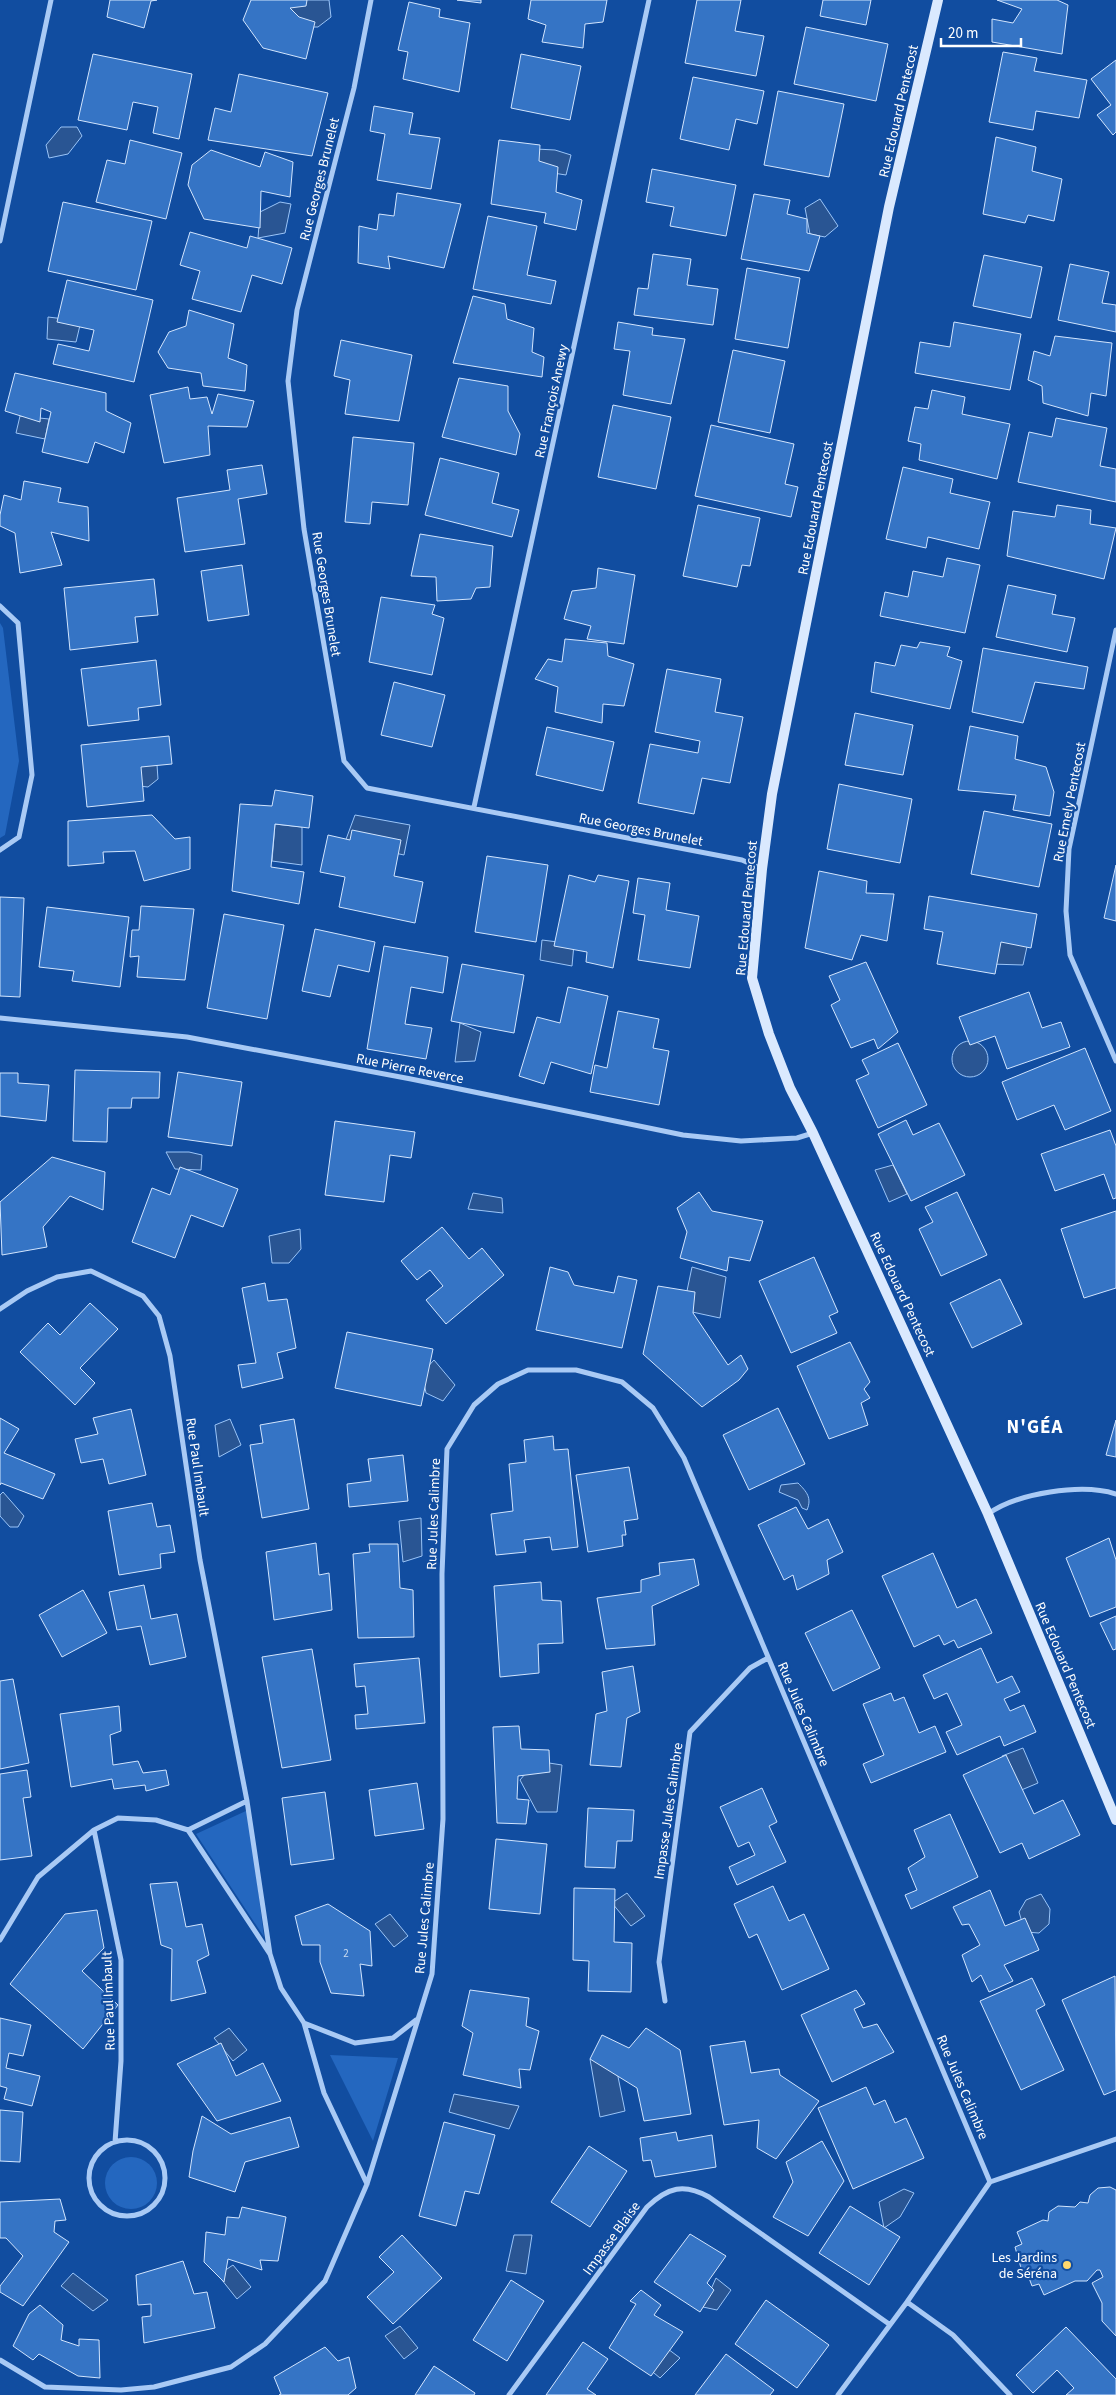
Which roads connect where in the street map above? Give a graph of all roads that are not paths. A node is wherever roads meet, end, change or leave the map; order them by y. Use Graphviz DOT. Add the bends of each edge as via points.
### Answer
graph roads {
  1 [pos="51,0"];
  2 [pos="371,0"];
  3 [pos="649,0"];
  4 [pos="938,0"];
  5 [pos="0,241"];
  6 [pos="0,606"];
  7 [pos="1116,630"];
  8 [pos="474,808"];
  9 [pos="0,850"];
  10 [pos="762,869"];
  11 [pos="0,1018"];
  12 [pos="1116,1061"];
  13 [pos="814,1133"];
  14 [pos="0,1309"];
  15 [pos="1116,1494"];
  16 [pos="988,1514"];
  17 [pos="768,1658"];
  18 [pos="248,1801"];
  19 [pos="1116,1820"];
  20 [pos="94,1830"];
  21 [pos="188,1830"];
  22 [pos="0,1941"];
  23 [pos="270,1954"];
  24 [pos="665,2001"];
  25 [pos="417,2020"];
  26 [pos="304,2023"];
  27 [pos="1116,2139"];
  28 [pos="114,2142"];
  29 [pos="990,2182"];
  30 [pos="367,2184"];
  31 [pos="907,2302"];
  32 [pos="889,2324"];
  33 [pos="0,2360"];
  34 [pos="509,2395"];
  35 [pos="838,2395"];
  36 [pos="1010,2395"];
  1 -- 5 [label="street"];
  2 -- 8 [label="street, Rue Georges Brunelet" via="354,88 297,310 288,381 304,529 344,761 368,788"];
  3 -- 8 [label="street, Rue François Anewy"];
  4 -- 10 [label="street, Rue Edouard Pentecost" via="887,216 772,794"];
  6 -- 9 [label="street" via="18,623 32,775 19,837"];
  7 -- 12 [label="street, Rue Emely Pentecost" via="1069,849 1066,911 1070,955"];
  8 -- 10 [label="street, Rue Georges Brunelet" via="742,860"];
  10 -- 13 [label="street, Rue Edouard Pentecost" via="752,978 790,1088"];
  11 -- 13 [label="street, Rue Pierre Reverce" via="187,1037 684,1135 741,1141 797,1138"];
  13 -- 16 [label="street, Rue Edouard Pentecost"];
  14 -- 18 [label="street, Rue Paul Imbault" via="57,1277 90,1271 143,1296 159,1316 170,1356 200,1560"];
  15 -- 16 [label="street" via="1061,1490 1000,1505"];
  16 -- 19 [label="street, Rue Edouard Pentecost"];
  17 -- 24 [label="street, Impasse Jules Calimbre" via="750,1668 690,1732 659,1962"];
  17 -- 25 [label="street, Rue Jules Calimbre" via="684,1458 653,1408 622,1382 576,1370 528,1370 498,1384 474,1405 447,1449 442,1574 443,1819 432,1974"];
  17 -- 29 [label="street, Rue Jules Calimbre"];
  18 -- 21 [label="street"];
  18 -- 23 [label="street, Rue Paul Imbault"];
  20 -- 21 [label="street" via="118,1818 156,1820"];
  20 -- 22 [label="street" via="38,1877"];
  20 -- 28 [label="street, Rue Paul Imbault" via="121,1960 121,2062"];
  21 -- 23 [label="street, Rue Paul Imbault"];
  23 -- 26 [label="street, Rue Paul Imbault" via="281,1988"];
  25 -- 26 [label="street" via="393,2038 355,2043"];
  25 -- 30 [label="street, Rue Jules Calimbre"];
  26 -- 30 [label="street, Rue Paul Imbault" via="324,2093"];
  27 -- 29 [label="street"];
  28 -- 28 [label="street" via="95,2157 88,2181 91,2194 108,2212 120,2216 145,2212 162,2194 164,2169 159,2157 139,2142"];
  29 -- 31 [label="street"];
  30 -- 33 [label="street, Rue Jules Calimbre" via="325,2281 265,2344 231,2367 154,2387 121,2390 45,2387"];
  31 -- 32 [label="street"];
  31 -- 36 [label="street" via="953,2335"];
  32 -- 34 [label="street, Impasse Blaise" via="709,2197 697,2190 683,2188 658,2196 647,2207"];
  32 -- 35 [label="street"];
}
